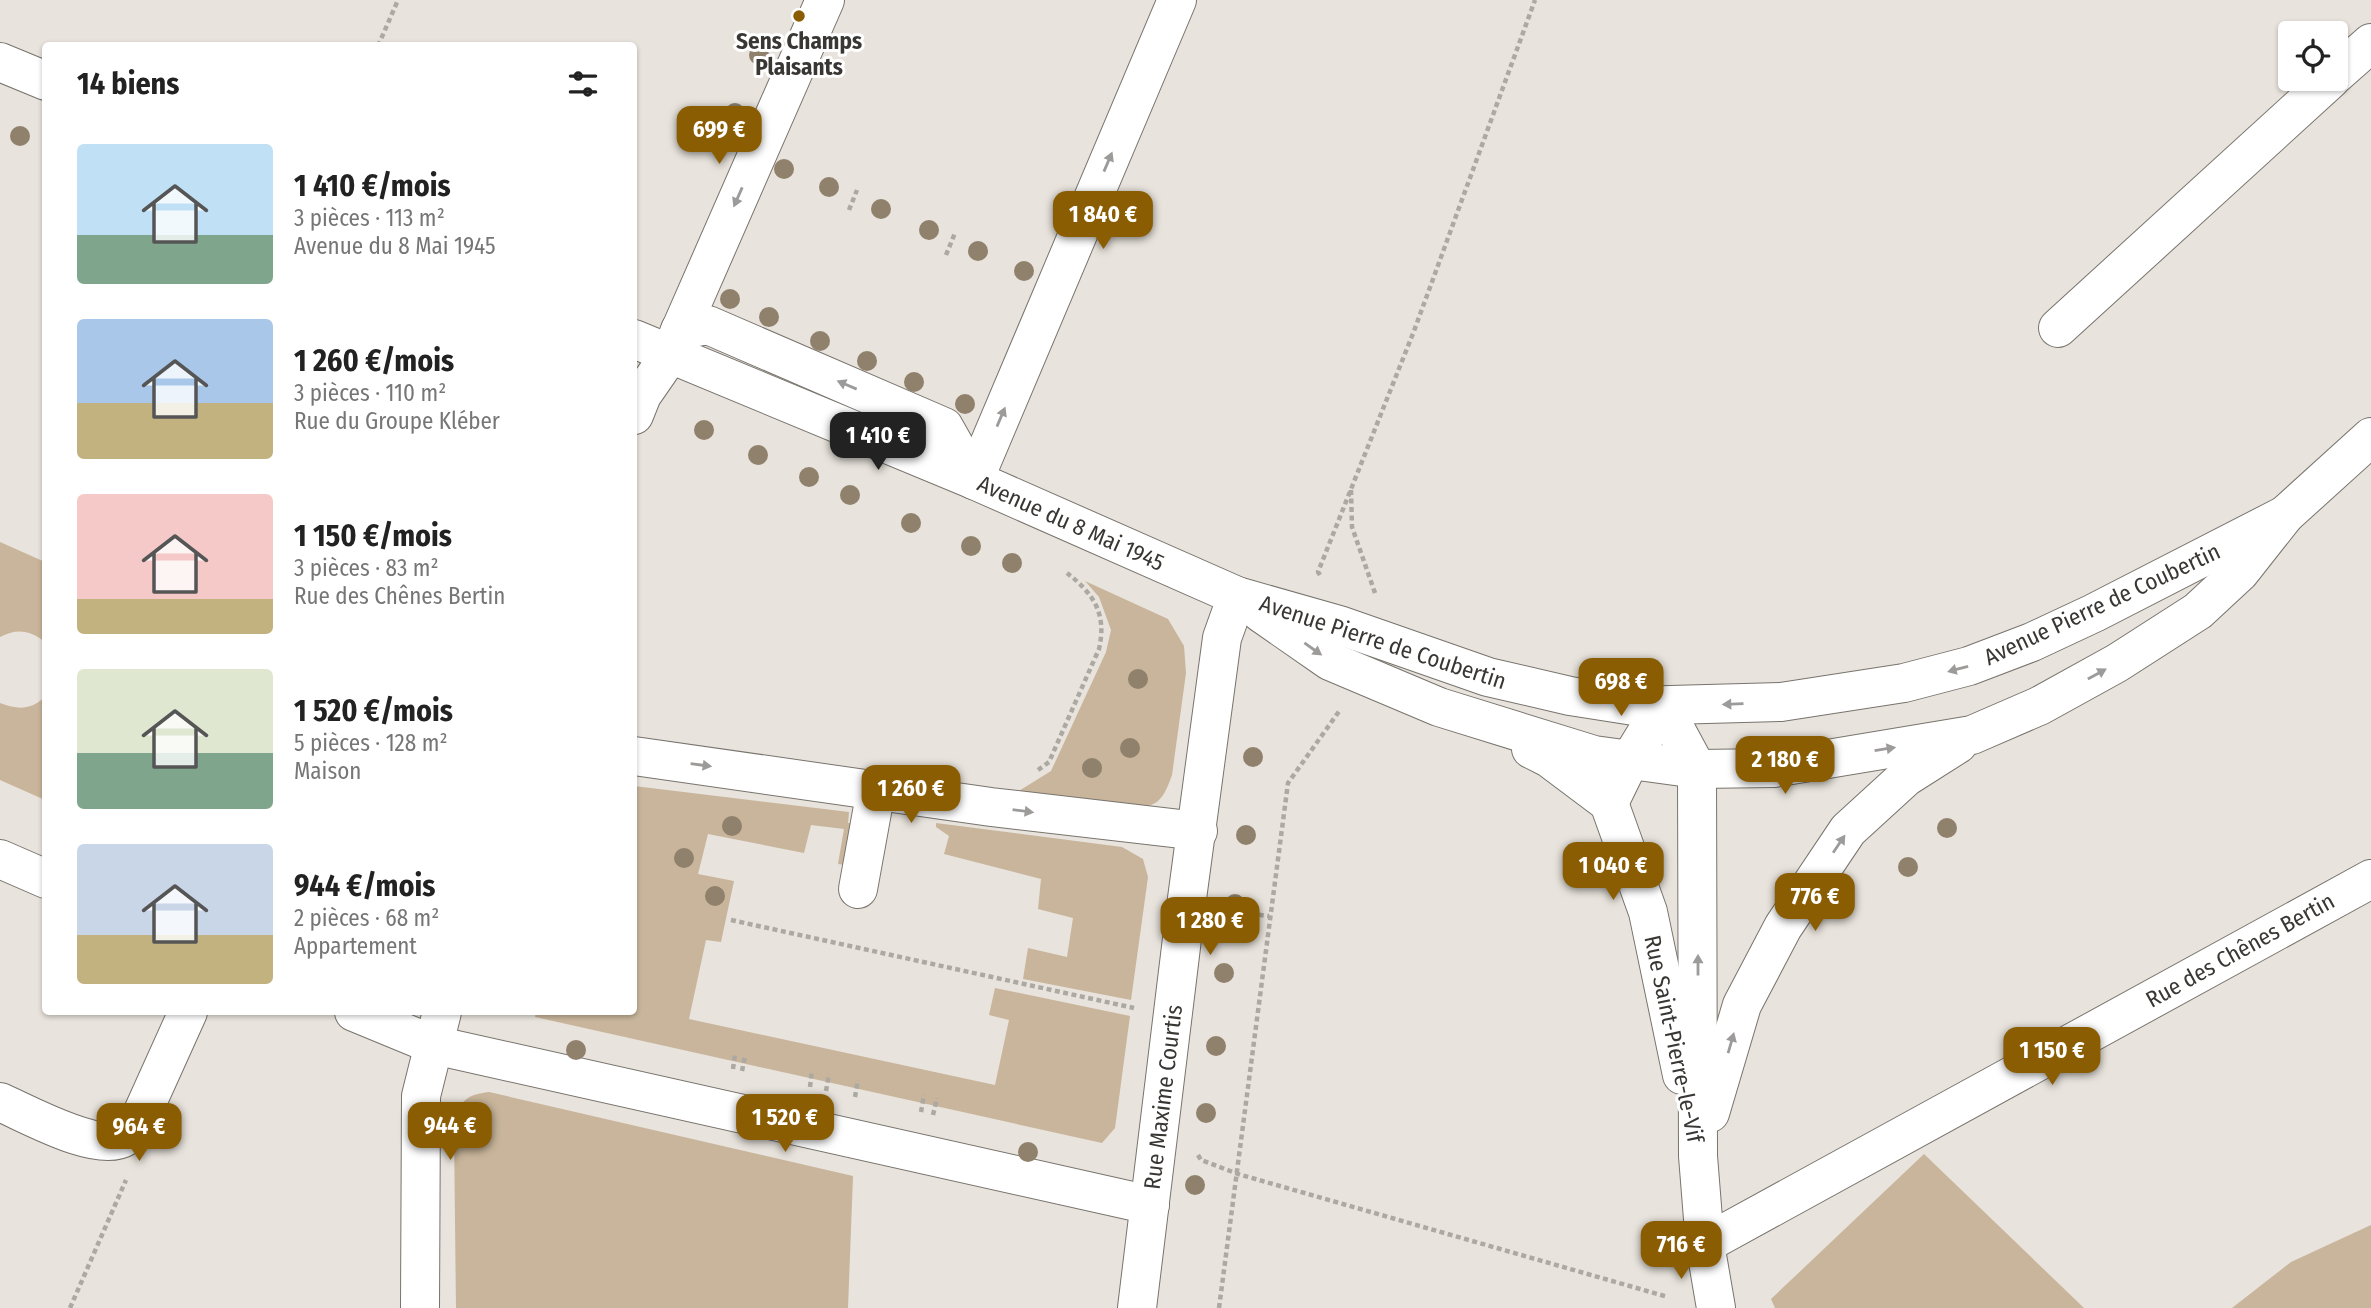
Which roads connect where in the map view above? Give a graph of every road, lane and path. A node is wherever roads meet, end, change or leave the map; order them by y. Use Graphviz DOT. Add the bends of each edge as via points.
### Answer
graph roads {
  1 [pos="398,0"];
  2 [pos="825,0"];
  3 [pos="1177,0"];
  4 [pos="1535,0"];
  5 [pos="380,42"];
  6 [pos="2371,43"];
  7 [pos="0,62"];
  8 [pos="2348,63"];
  9 [pos="42,79"];
  10 [pos="2319,91"];
  11 [pos="858,190"];
  12 [pos="849,210"];
  13 [pos="955,233"];
  14 [pos="946,255"];
  15 [pos="2058,328"];
  16 [pos="637,340"];
  17 [pos="675,343"];
  18 [pos="637,408"];
  19 [pos="2371,437"];
  20 [pos="974,480"];
  21 [pos="1351,488"];
  22 [pos="2285,515"];
  23 [pos="1067,573"];
  24 [pos="1324,578"];
  25 [pos="1237,596"];
  26 [pos="1377,599"];
  27 [pos="1348,699"];
  28 [pos="1663,706"];
  29 [pos="1439,707"];
  30 [pos="1972,735"];
  31 [pos="637,756"];
  32 [pos="1630,760"];
  33 [pos="1698,769"];
  34 [pos="1032,774"];
  35 [pos="876,790"];
  36 [pos="1609,803"];
  37 [pos="1198,831"];
  38 [pos="0,859"];
  39 [pos="42,877"];
  40 [pos="2371,878"];
  41 [pos="858,889"];
  42 [pos="1221,911"];
  43 [pos="1269,916"];
  44 [pos="731,920"];
  45 [pos="1142,1010"];
  46 [pos="187,1015"];
  47 [pos="370,1015"];
  48 [pos="438,1028"];
  49 [pos="735,1054"];
  50 [pos="745,1056"];
  51 [pos="733,1069"];
  52 [pos="812,1070"];
  53 [pos="742,1072"];
  54 [pos="829,1074"];
  55 [pos="858,1080"];
  56 [pos="810,1087"];
  57 [pos="826,1091"];
  58 [pos="924,1095"];
  59 [pos="854,1098"];
  60 [pos="937,1098"];
  61 [pos="0,1102"];
  62 [pos="921,1113"];
  63 [pos="933,1116"];
  64 [pos="137,1125"];
  65 [pos="1193,1150"];
  66 [pos="1698,1156"];
  67 [pos="1238,1174"];
  68 [pos="1150,1205"];
  69 [pos="1705,1244"];
  70 [pos="1668,1297"];
  71 [pos="69,1308"];
  72 [pos="420,1308"];
  73 [pos="1137,1308"];
  74 [pos="1219,1308"];
  75 [pos="1716,1308"];
  1 -- 5 [label="path"];
  2 -- 17 [label="street, one-way"];
  20 -- 3 [label="street, one-way"];
  4 -- 21 [label="path" via="1414,331"];
  6 -- 8 [label="street"];
  7 -- 9 [label="street"];
  10 -- 15 [label="street"];
  11 -- 12 [label="path"];
  13 -- 14 [label="path"];
  16 -- 17 [label="street, Avenue du 8 Mai 1945"];
  17 -- 18 [label="street"];
  17 -- 20 [label="street, Avenue du 8 Mai 1945" via="805,409"];
  20 -- 17 [label="street, one-way" via="944,427 885,393 788,350 708,325"];
  19 -- 22 [label="street, Avenue Pierre de Coubertin"];
  20 -- 25 [label="street, Avenue du 8 Mai 1945"];
  21 -- 24 [label="path" via="1318,572"];
  21 -- 26 [label="path" via="1352,527"];
  22 -- 28 [label="street, Avenue Pierre de Coubertin, one-way" via="2032,642 1969,666 1904,683 1781,702"];
  30 -- 22 [label="street, Avenue Pierre de Coubertin, one-way" via="2039,706 2198,611 2240,572"];
  23 -- 34 [label="path" via="1097,606 1104,629 1100,649 1049,762"];
  25 -- 28 [label="street, Avenue Pierre de Coubertin" via="1488,677 1570,696"];
  25 -- 29 [label="street, Avenue Pierre de Coubertin, one-way" via="1330,661"];
  25 -- 37 [label="street, Rue Maxime Courtis" via="1222,638"];
  27 -- 43 [label="path" via="1288,783"];
  28 -- 32 [label="street"];
  28 -- 33 [label="street"];
  29 -- 32 [label="street, Avenue Pierre de Coubertin" via="1594,755"];
  29 -- 36 [label="street" via="1549,758"];
  33 -- 30 [label="street, Avenue Pierre de Coubertin, one-way" via="1774,768"];
  66 -- 30 [label="street, Rue Saint-Pierre-le-Vif, one-way" via="1742,1005 1783,926 1848,830 1906,777"];
  31 -- 35 [label="street, one-way"];
  32 -- 33 [label="street, Avenue Pierre de Coubertin"];
  32 -- 36 [label="street"];
  66 -- 33 [label="street, Rue Saint-Pierre-le-Vif, one-way"];
  35 -- 37 [label="street, one-way"];
  35 -- 41 [label="street"];
  36 -- 66 [label="street, Rue Saint-Pierre-le-Vif" via="1648,912"];
  37 -- 68 [label="street, Rue Maxime Courtis"];
  38 -- 39 [label="street"];
  40 -- 69 [label="street, Rue des Chênes Bertin"];
  42 -- 43 [label="path"];
  43 -- 67 [label="path"];
  44 -- 45 [label="path"];
  46 -- 64 [label="street"];
  47 -- 48 [label="street"];
  48 -- 68 [label="street"];
  48 -- 72 [label="street" via="421,1096"];
  49 -- 51 [label="path"];
  50 -- 53 [label="path"];
  52 -- 56 [label="path"];
  54 -- 57 [label="path"];
  55 -- 59 [label="path"];
  58 -- 62 [label="path"];
  60 -- 63 [label="path"];
  61 -- 64 [label="street" via="92,1141 111,1142"];
  64 -- 71 [label="path" via="134,1165"];
  65 -- 67 [label="path" via="1201,1160"];
  66 -- 69 [label="street, Rue Saint-Pierre-le-Vif"];
  67 -- 70 [label="path"];
  67 -- 74 [label="path"];
  68 -- 73 [label="street, Rue Maxime Courtis"];
  69 -- 75 [label="street, Rue Saint-Pierre-le-Vif"];
}
